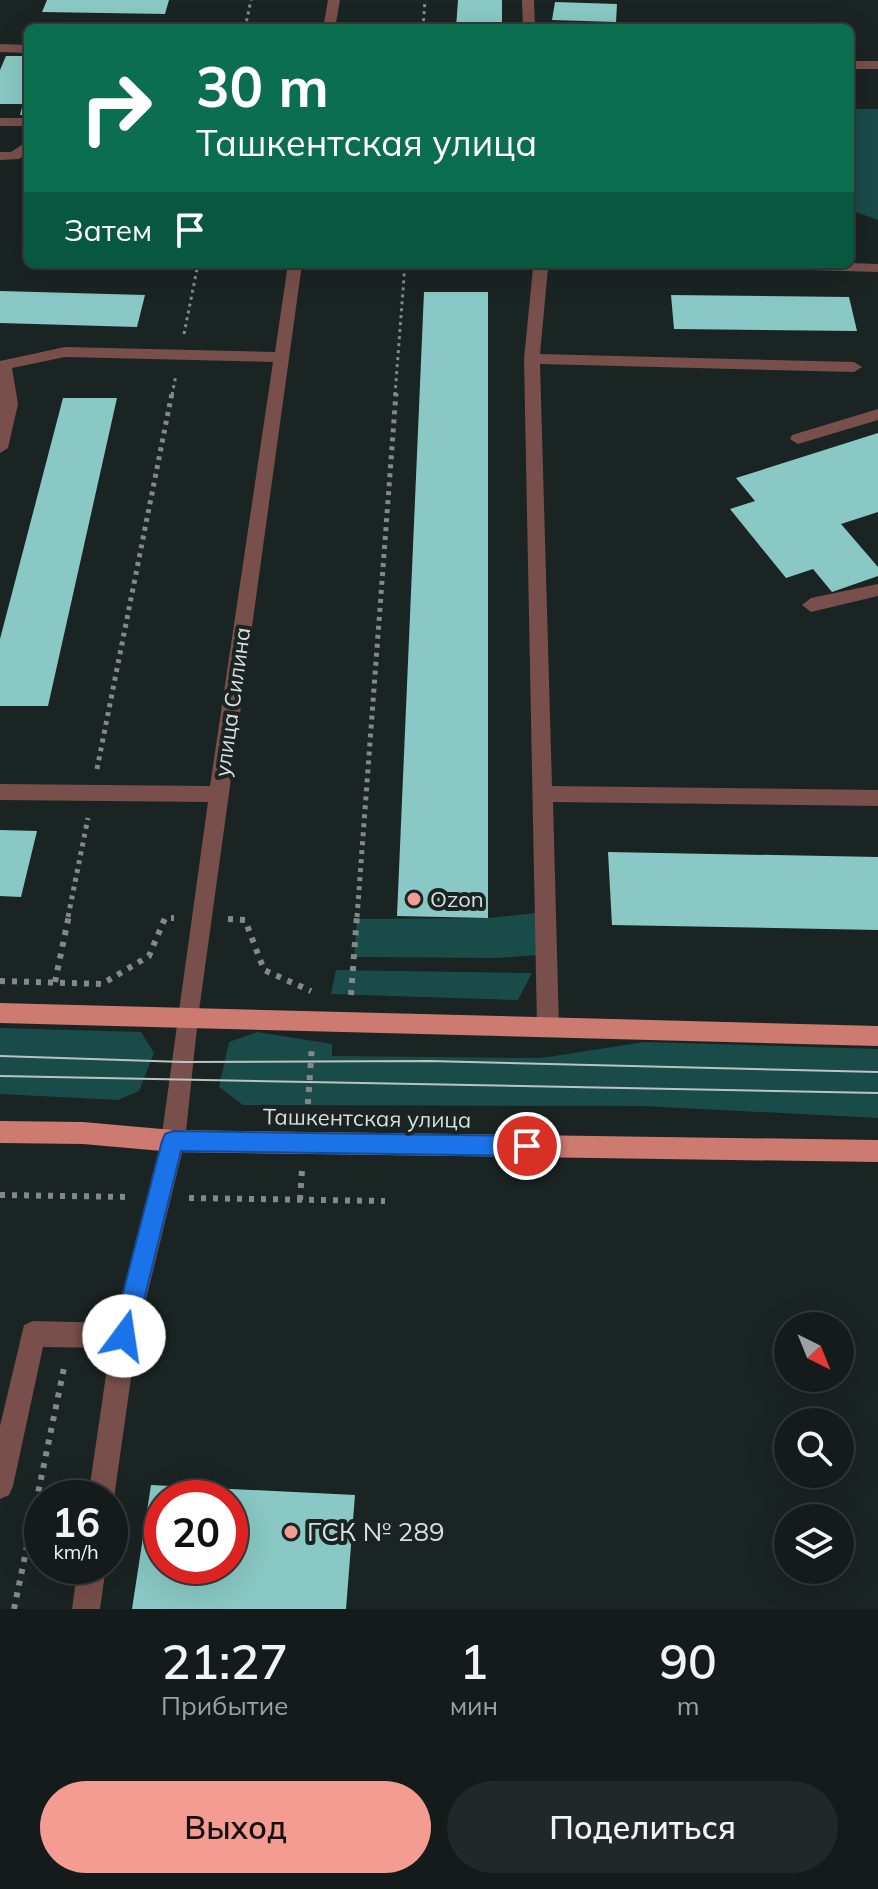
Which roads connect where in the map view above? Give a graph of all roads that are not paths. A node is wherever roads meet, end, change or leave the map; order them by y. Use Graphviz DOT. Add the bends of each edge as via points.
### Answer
graph roads {
  1 [pos="334,0"];
  2 [pos="528,0"];
  3 [pos="330,24"];
  4 [pos="529,24"];
  5 [pos="0,48"];
  6 [pos="24,49"];
  7 [pos="854,65"];
  8 [pos="878,65"];
  9 [pos="0,122"];
  10 [pos="24,122"];
  11 [pos="24,148"];
  12 [pos="0,156"];
  13 [pos="854,267"];
  14 [pos="294,268"];
  15 [pos="532,268"];
  16 [pos="878,268"];
  17 [pos="282,357"];
  18 [pos="532,359"];
  19 [pos="2,366"];
  20 [pos="854,367"];
  21 [pos="878,414"];
  22 [pos="798,439"];
  23 [pos="0,448"];
  24 [pos="878,590"];
  25 [pos="811,605"];
  26 [pos="0,792"];
  27 [pos="219,794"];
  28 [pos="544,794"];
  29 [pos="878,798"];
  30 [pos="0,1013"];
  31 [pos="187,1018"];
  32 [pos="548,1027"];
  33 [pos="878,1036"];
  34 [pos="0,1132"];
  35 [pos="173,1141"];
  36 [pos="878,1151"];
  37 [pos="124,1336"];
  38 [pos="104,1480"];
  39 [pos="0,1486"];
  40 [pos="89,1584"];
  41 [pos="86,1609"];
  1 -- 3 [label="street"];
  2 -- 4 [label="street"];
  5 -- 6 [label="street"];
  7 -- 8 [label="street"];
  9 -- 10 [label="street"];
  11 -- 12 [label="street" via="14,156"];
  13 -- 16 [label="street"];
  14 -- 17 [label="street, улица Силина"];
  15 -- 18 [label="street"];
  17 -- 19 [label="street" via="65,352"];
  17 -- 27 [label="street, улица Силина"];
  18 -- 20 [label="street"];
  18 -- 28 [label="street"];
  19 -- 23 [label="street" via="10,404"];
  21 -- 22 [label="street"];
  24 -- 25 [label="street"];
  26 -- 27 [label="street"];
  27 -- 31 [label="street, улица Силина"];
  28 -- 29 [label="street"];
  28 -- 32 [label="street"];
  30 -- 31 [label="main road"];
  31 -- 32 [label="main road"];
  31 -- 35 [label="street, улица Силина"];
  32 -- 33 [label="main road"];
  34 -- 35 [label="main road, Ташкентская улица"];
  35 -- 36 [label="main road, Ташкентская улица"];
  35 -- 37 [label="street, улица Силина"];
  37 -- 38 [label="street, улица Силина"];
  37 -- 39 [label="street" via="33,1334"];
  40 -- 41 [label="street"];
}
